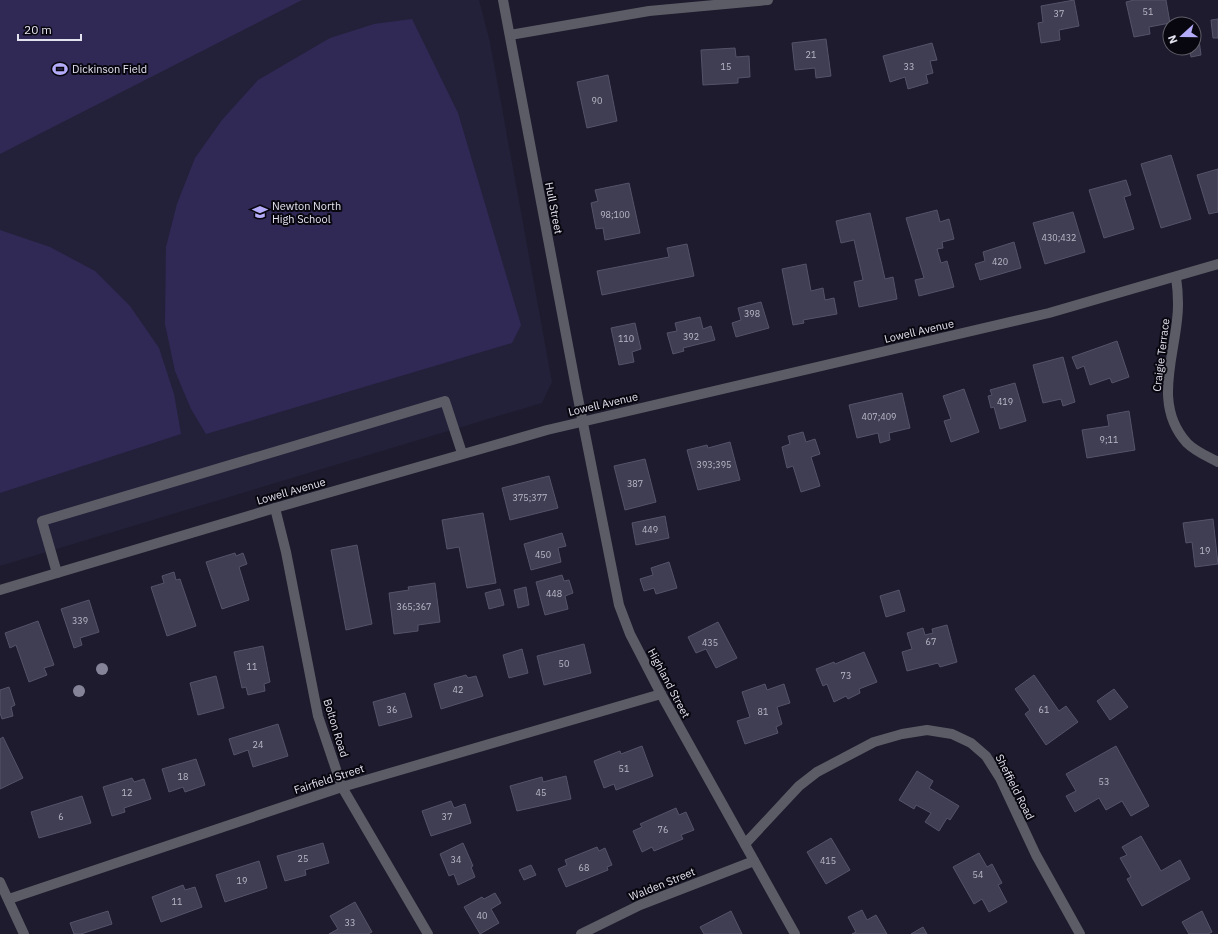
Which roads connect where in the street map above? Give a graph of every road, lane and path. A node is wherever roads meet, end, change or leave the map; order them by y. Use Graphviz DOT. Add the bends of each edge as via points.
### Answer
graph roads {
  1 [pos="503,0"];
  2 [pos="768,0"];
  3 [pos="510,35"];
  4 [pos="1218,264"];
  5 [pos="1176,277"];
  6 [pos="582,421"];
  7 [pos="462,453"];
  8 [pos="1218,462"];
  9 [pos="275,508"];
  10 [pos="57,573"];
  11 [pos="0,590"];
  12 [pos="661,694"];
  13 [pos="342,787"];
  14 [pos="745,844"];
  15 [pos="754,860"];
  16 [pos="0,882"];
  17 [pos="9,899"];
  18 [pos="24,934"];
  19 [pos="428,934"];
  20 [pos="580,934"];
  21 [pos="795,934"];
  22 [pos="1080,934"];
  1 -- 3 [label="street, Hull Street"];
  2 -- 3 [label="street" via="649,11"];
  3 -- 6 [label="street, Hull Street"];
  4 -- 5 [label="street, Lowell Avenue"];
  5 -- 6 [label="street, Lowell Avenue" via="965,333"];
  5 -- 8 [label="street, Craigie Terrace" via="1178,319 1167,390 1169,407 1187,443"];
  6 -- 7 [label="street, Lowell Avenue"];
  6 -- 12 [label="street, Highland Street" via="619,605 630,634"];
  7 -- 9 [label="street, Lowell Avenue"];
  7 -- 10 [label="street" via="446,401 42,521"];
  9 -- 10 [label="street, Lowell Avenue"];
  9 -- 13 [label="street, Bolton Road" via="318,716"];
  10 -- 11 [label="street, Lowell Avenue"];
  12 -- 13 [label="street, Fairfield Street"];
  12 -- 14 [label="street, Highland Street"];
  13 -- 17 [label="street, Fairfield Street"];
  13 -- 19 [label="street, Bolton Road"];
  14 -- 15 [label="street, Highland Street"];
  14 -- 22 [label="street, Sheffield Road" via="799,786 817,772 874,742 902,734 927,730 952,734 971,743 986,756 1000,778 1036,855"];
  15 -- 20 [label="street, Walden Street" via="640,904"];
  15 -- 21 [label="street, Highland Street"];
  16 -- 17 [label="street"];
  17 -- 18 [label="street"];
}
